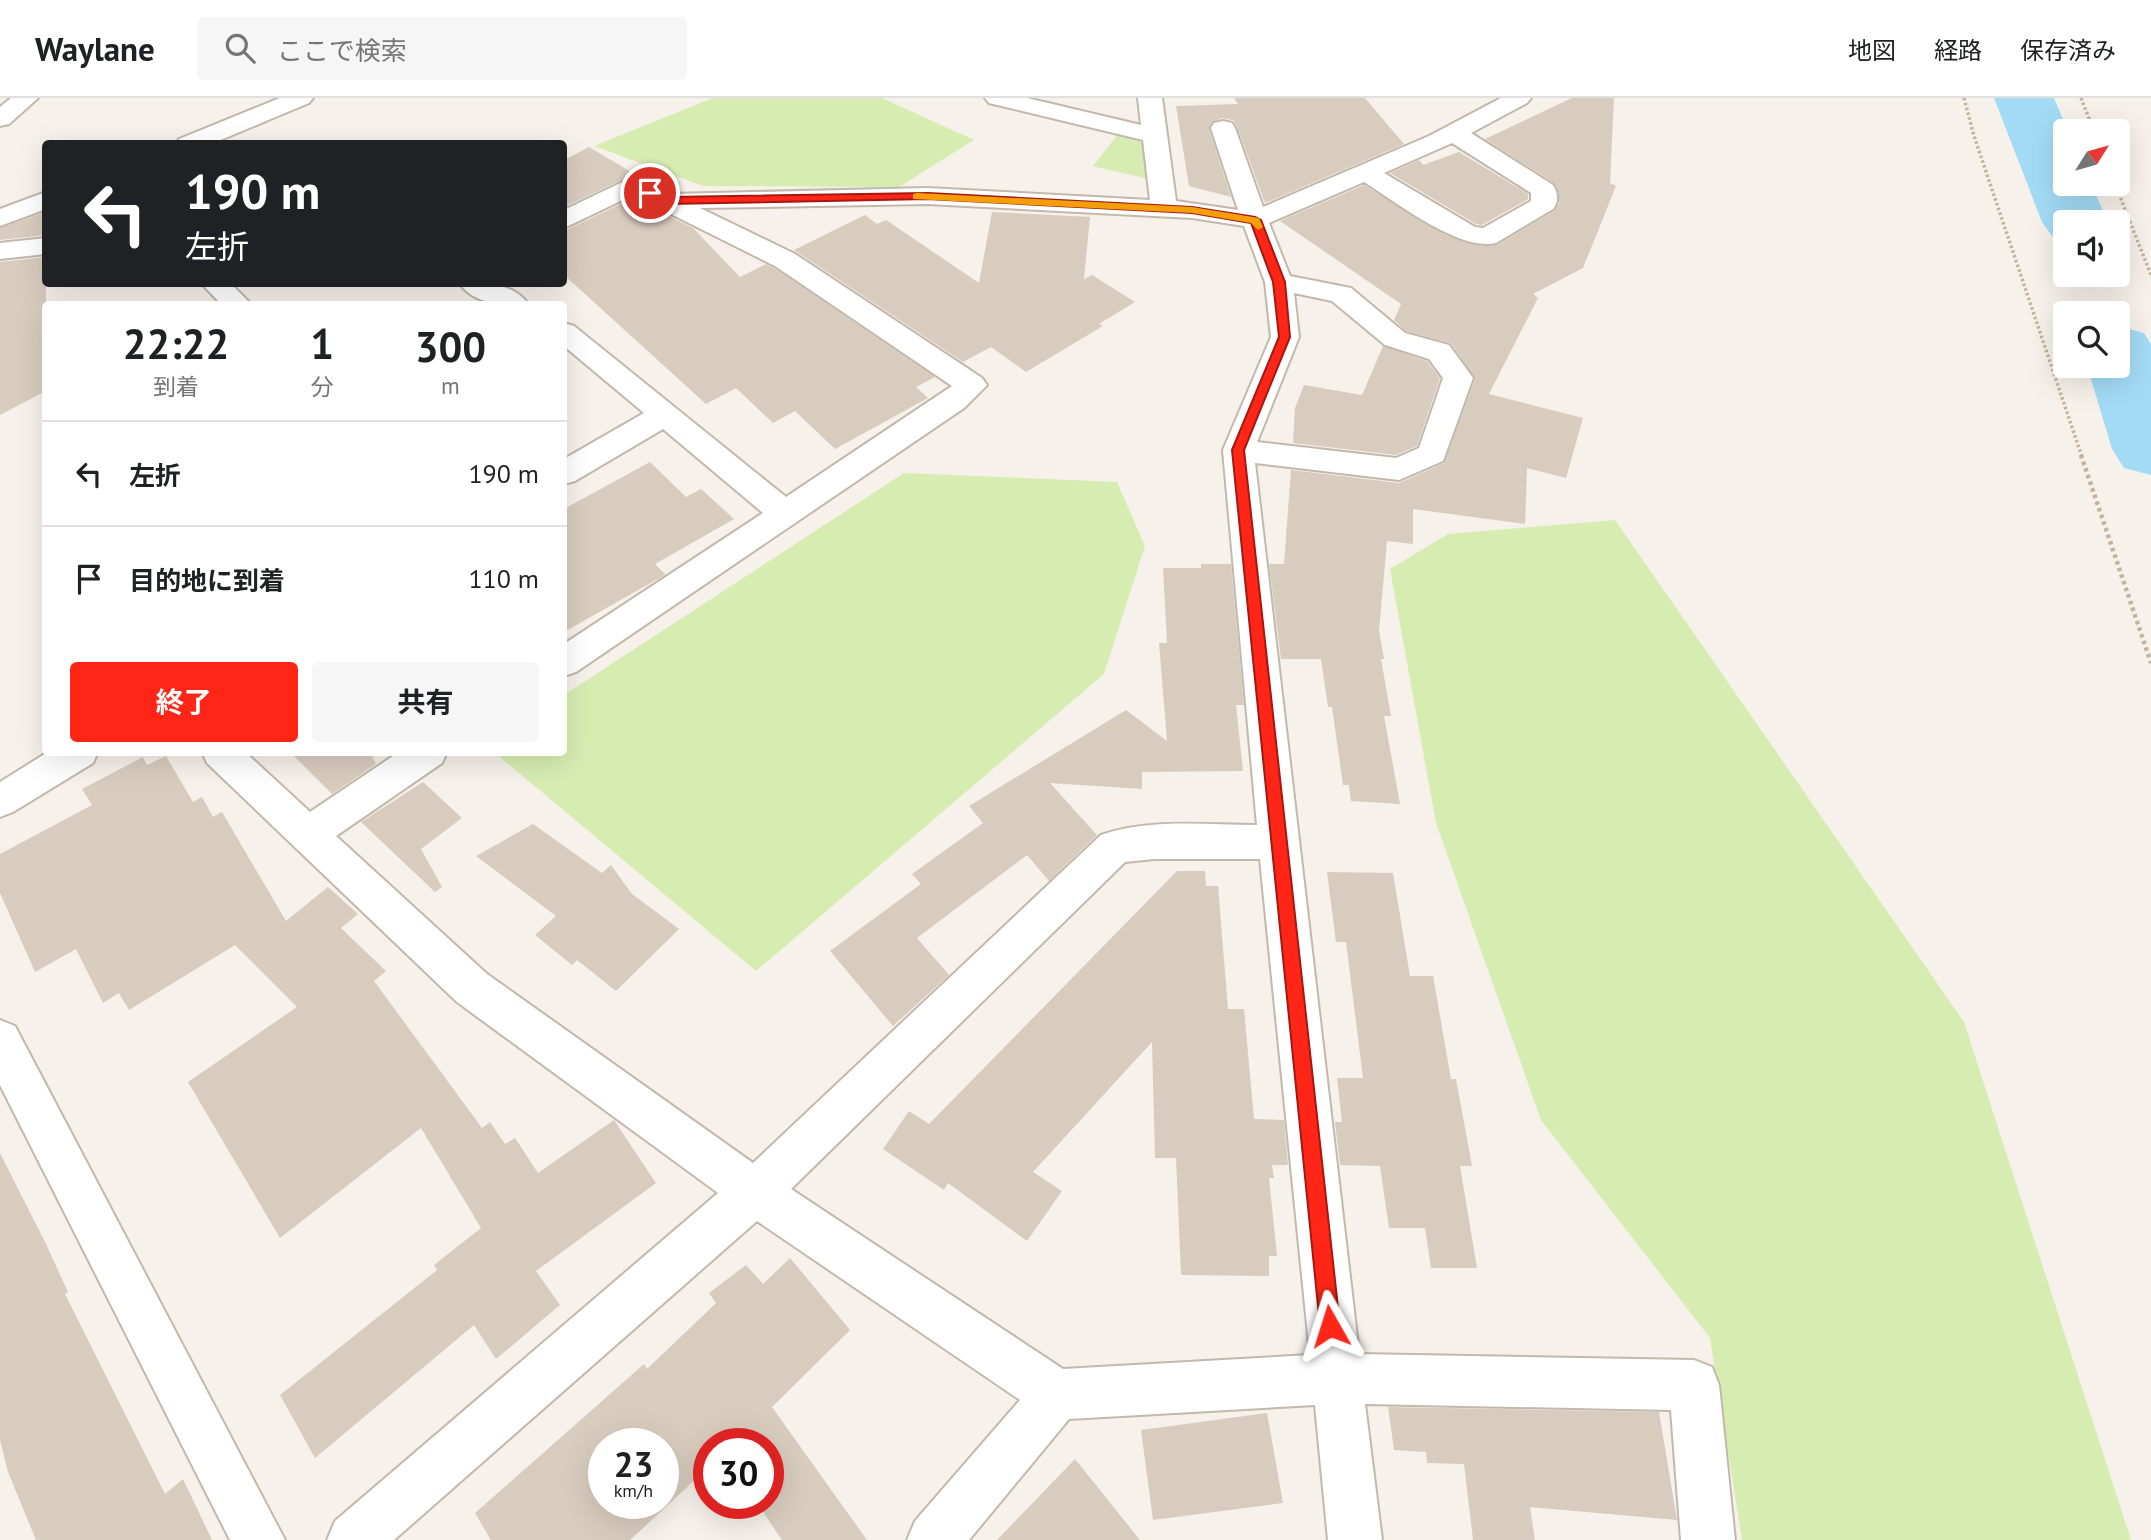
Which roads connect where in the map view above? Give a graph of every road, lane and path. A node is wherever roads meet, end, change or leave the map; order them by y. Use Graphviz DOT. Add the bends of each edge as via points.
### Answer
graph roads {
  1 [pos="26,98"];
  2 [pos="302,98"];
  3 [pos="997,98"];
  4 [pos="1150,98"];
  5 [pos="1519,98"];
  6 [pos="1964,98"];
  7 [pos="2081,98"];
  8 [pos="0,119"];
  9 [pos="2089,119"];
  10 [pos="1223,128"];
  11 [pos="1452,133"];
  12 [pos="1155,136"];
  13 [pos="198,140"];
  14 [pos="1366,173"];
  15 [pos="2120,196"];
  16 [pos="667,201"];
  17 [pos="42,202"];
  18 [pos="1164,208"];
  19 [pos="0,218"];
  20 [pos="567,218"];
  21 [pos="1255,220"];
  22 [pos="42,246"];
  23 [pos="0,251"];
  24 [pos="2151,275"];
  25 [pos="1279,282"];
  26 [pos="219,287"];
  27 [pos="480,287"];
  28 [pos="234,301"];
  29 [pos="508,301"];
  30 [pos="567,334"];
  31 [pos="664,415"];
  32 [pos="1238,450"];
  33 [pos="567,471"];
  34 [pos="786,514"];
  35 [pos="567,661"];
  36 [pos="2151,663"];
  37 [pos="73,756"];
  38 [pos="223,756"];
  39 [pos="423,756"];
  40 [pos="0,801"];
  41 [pos="309,833"];
  42 [pos="1278,842"];
  43 [pos="0,1040"];
  44 [pos="755,1192"];
  45 [pos="1336,1379"];
  46 [pos="1057,1395"];
  47 [pos="258,1540"];
  48 [pos="354,1540"];
  49 [pos="934,1540"];
  50 [pos="1355,1540"];
  51 [pos="1708,1540"];
  1 -- 8 [label="street"];
  2 -- 13 [label="street"];
  3 -- 12 [label="street"];
  4 -- 12 [label="street"];
  5 -- 11 [label="street"];
  6 -- 36 [label="path"];
  7 -- 9 [label="path"];
  10 -- 21 [label="street"];
  11 -- 14 [label="street"];
  11 -- 14 [label="street" via="1544,190 1544,204 1487,237 1478,236"];
  12 -- 18 [label="street"];
  14 -- 21 [label="street"];
  15 -- 24 [label="path"];
  16 -- 18 [label="street" via="928,196"];
  16 -- 20 [label="street" via="633,185"];
  16 -- 34 [label="street" via="785,260 972,385"];
  17 -- 19 [label="street"];
  18 -- 21 [label="street"];
  21 -- 25 [label="street"];
  22 -- 23 [label="street"];
  25 -- 32 [label="street" via="1284,337"];
  25 -- 32 [label="street" via="1341,294 1395,339 1439,352 1458,378 1432,454 1399,469"];
  26 -- 28 [label="street"];
  27 -- 29 [label="street"];
  30 -- 31 [label="street"];
  31 -- 33 [label="street"];
  31 -- 34 [label="street"];
  32 -- 42 [label="street"];
  34 -- 35 [label="street"];
  37 -- 40 [label="street"];
  38 -- 41 [label="street"];
  39 -- 41 [label="street"];
  41 -- 44 [label="street" via="472,988"];
  42 -- 44 [label="street" via="1154,842 1115,847"];
  42 -- 45 [label="street"];
  43 -- 47 [label="street"];
  44 -- 46 [label="street"];
  44 -- 48 [label="street"];
  45 -- 46 [label="street"];
  45 -- 50 [label="street"];
  45 -- 51 [label="street" via="1694,1385"];
  46 -- 49 [label="street"];
}
